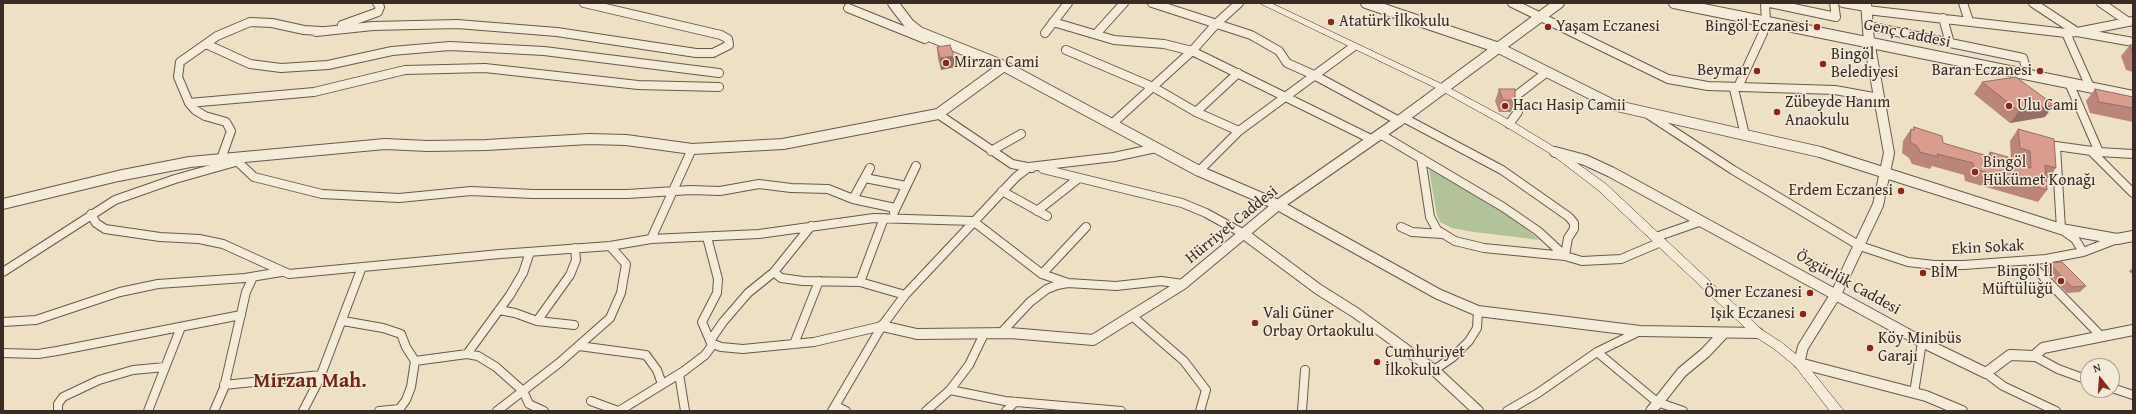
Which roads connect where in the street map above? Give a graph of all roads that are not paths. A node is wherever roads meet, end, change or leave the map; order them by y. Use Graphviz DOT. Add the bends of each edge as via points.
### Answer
graph roads {
  1 [pos="377,3"];
  2 [pos="584,3"];
  3 [pos="893,3"];
  4 [pos="1068,3"];
  5 [pos="1124,3"];
  6 [pos="1152,3"];
  7 [pos="1239,3"];
  8 [pos="1264,3"];
  9 [pos="1369,3"];
  10 [pos="1512,3"];
  11 [pos="1559,3"];
  12 [pos="1674,3"];
  13 [pos="1765,3"];
  14 [pos="1770,3"];
  15 [pos="1834,3"];
  16 [pos="1844,3"];
  17 [pos="1963,3"];
  18 [pos="2033,3"];
  19 [pos="2101,3"];
  20 [pos="1866,7"];
  21 [pos="848,8"];
  22 [pos="1540,17"];
  23 [pos="1943,18"];
  24 [pos="1969,21"];
  25 [pos="2130,21"];
  26 [pos="1053,22"];
  27 [pos="1766,22"];
  28 [pos="1217,23"];
  29 [pos="1868,26"];
  30 [pos="316,32"];
  31 [pos="2066,32"];
  32 [pos="2077,32"];
  33 [pos="1045,33"];
  34 [pos="1096,34"];
  35 [pos="1869,41"];
  36 [pos="942,42"];
  37 [pos="2133,42"];
  38 [pos="1950,43"];
  39 [pos="206,44"];
  40 [pos="1353,47"];
  41 [pos="1499,48"];
  42 [pos="1066,50"];
  43 [pos="1192,51"];
  44 [pos="1004,66"];
  45 [pos="1547,72"];
  46 [pos="719,73"];
  47 [pos="1238,74"];
  48 [pos="2028,74"];
  49 [pos="1314,75"];
  50 [pos="2069,83"];
  51 [pos="719,87"];
  52 [pos="1152,87"];
  53 [pos="1738,87"];
  54 [pos="2090,87"];
  55 [pos="1443,88"];
  56 [pos="1284,96"];
  57 [pos="2133,96"];
  58 [pos="1880,98"];
  59 [pos="189,103"];
  60 [pos="1196,112"];
  61 [pos="1647,113"];
  62 [pos="938,114"];
  63 [pos="1402,119"];
  64 [pos="1113,123"];
  65 [pos="1509,124"];
  66 [pos="1239,131"];
  67 [pos="1021,134"];
  68 [pos="1745,134"];
  69 [pos="1376,136"];
  70 [pos="1156,148"];
  71 [pos="692,149"];
  72 [pos="991,151"];
  73 [pos="1555,152"];
  74 [pos="2095,152"];
  75 [pos="261,154"];
  76 [pos="2133,154"];
  77 [pos="1421,158"];
  78 [pos="221,159"];
  79 [pos="237,161"];
  80 [pos="916,166"];
  81 [pos="1029,167"];
  82 [pos="870,168"];
  83 [pos="1199,171"];
  84 [pos="1885,172"];
  85 [pos="865,178"];
  86 [pos="1079,178"];
  87 [pos="906,186"];
  88 [pos="1002,191"];
  89 [pos="671,192"];
  90 [pos="2133,192"];
  91 [pos="853,199"];
  92 [pos="3,204"];
  93 [pos="1278,205"];
  94 [pos="896,208"];
  95 [pos="1037,211"];
  96 [pos="91,214"];
  97 [pos="1047,216"];
  98 [pos="888,218"];
  99 [pos="1702,221"];
  100 [pos="972,222"];
  101 [pos="811,226"];
  102 [pos="1086,227"];
  103 [pos="1401,227"];
  104 [pos="2061,228"];
  105 [pos="1244,234"];
  106 [pos="1442,234"];
  107 [pos="2133,236"];
  108 [pos="707,237"];
  109 [pos="651,239"];
  110 [pos="1658,239"];
  111 [pos="2117,239"];
  112 [pos="610,246"];
  113 [pos="1860,246"];
  114 [pos="575,248"];
  115 [pos="530,252"];
  116 [pos="2083,252"];
  117 [pos="1565,256"];
  118 [pos="2028,261"];
  119 [pos="362,267"];
  120 [pos="3,272"];
  121 [pos="281,272"];
  122 [pos="774,272"];
  123 [pos="1042,274"];
  124 [pos="253,277"];
  125 [pos="819,281"];
  126 [pos="860,282"];
  127 [pos="1068,283"];
  128 [pos="1183,284"];
  129 [pos="1836,294"];
  130 [pos="905,295"];
  131 [pos="499,310"];
  132 [pos="1478,311"];
  133 [pos="241,316"];
  134 [pos="1132,316"];
  135 [pos="344,321"];
  136 [pos="537,321"];
  137 [pos="3,322"];
  138 [pos="574,324"];
  139 [pos="882,326"];
  140 [pos="181,327"];
  141 [pos="2133,330"];
  142 [pos="1640,331"];
  143 [pos="1724,333"];
  144 [pos="1758,333"];
  145 [pos="984,334"];
  146 [pos="1002,334"];
  147 [pos="2101,336"];
  148 [pos="1922,342"];
  149 [pos="712,343"];
  150 [pos="794,344"];
  151 [pos="579,346"];
  152 [pos="1597,352"];
  153 [pos="3,353"];
  154 [pos="467,354"];
  155 [pos="2034,356"];
  156 [pos="415,361"];
  157 [pos="1799,363"];
  158 [pos="165,367"];
  159 [pos="1305,370"];
  160 [pos="1434,370"];
  161 [pos="1986,373"];
  162 [pos="679,374"];
  163 [pos="321,375"];
  164 [pos="2080,377"];
  165 [pos="662,384"];
  166 [pos="224,385"];
  167 [pos="950,390"];
  168 [pos="2120,390"];
  169 [pos="523,391"];
  170 [pos="1914,393"];
  171 [pos="2133,394"];
  172 [pos="590,401"];
  173 [pos="1015,402"];
  174 [pos="1654,406"];
  175 [pos="834,408"];
  176 [pos="399,410"];
  177 [pos="58,411"];
  178 [pos="148,411"];
  179 [pos="214,411"];
  180 [pos="303,411"];
  181 [pos="379,411"];
  182 [pos="497,411"];
  183 [pos="544,411"];
  184 [pos="618,411"];
  185 [pos="685,411"];
  186 [pos="846,411"];
  187 [pos="926,411"];
  188 [pos="1006,411"];
  189 [pos="1121,411"];
  190 [pos="1200,411"];
  191 [pos="1302,411"];
  192 [pos="1478,411"];
  193 [pos="1507,411"];
  194 [pos="1684,411"];
  195 [pos="1838,411"];
  196 [pos="1962,411"];
  197 [pos="2056,411"];
  1 -- 30 [label="street" via="380,7 378,12"];
  2 -- 30 [label="street" via="721,35 728,39 729,45 713,53 696,53 557,32 457,24 372,26"];
  3 -- 36 [label="street" via="913,27"];
  4 -- 26 [label="street"];
  5 -- 34 [label="street"];
  6 -- 28 [label="street"];
  7 -- 28 [label="street"];
  8 -- 40 [label="main road"];
  9 -- 41 [label="street"];
  10 -- 22 [label="street"];
  11 -- 22 [label="street, Hürriyet Caddesi"];
  12 -- 27 [label="street, Genç Caddesi"];
  13 -- 27 [label="street"];
  14 -- 15 [label="street" via="1836,17"];
  16 -- 20 [label="street"];
  17 -- 24 [label="street"];
  18 -- 32 [label="street"];
  19 -- 25 [label="street"];
  20 -- 23 [label="street"];
  20 -- 29 [label="street"];
  21 -- 36 [label="street" via="925,40"];
  22 -- 41 [label="street, Hürriyet Caddesi"];
  22 -- 53 [label="street" via="1668,79 1708,86"];
  23 -- 24 [label="street"];
  23 -- 38 [label="street"];
  24 -- 31 [label="street"];
  25 -- 32 [label="street"];
  26 -- 33 [label="street"];
  26 -- 34 [label="street"];
  27 -- 35 [label="street, Genç Caddesi"];
  27 -- 53 [label="street"];
  28 -- 43 [label="street"];
  28 -- 49 [label="street" via="1266,42 1279,51 1287,63"];
  29 -- 35 [label="street"];
  29 -- 38 [label="street"];
  30 -- 39 [label="street" via="272,22 250,22 217,36"];
  31 -- 32 [label="street"];
  31 -- 54 [label="street"];
  32 -- 37 [label="street"];
  34 -- 43 [label="street" via="1126,42 1164,44"];
  35 -- 48 [label="street, Genç Caddesi"];
  35 -- 58 [label="street"];
  36 -- 44 [label="street"];
  38 -- 48 [label="street" via="2023,58"];
  39 -- 46 [label="street" via="250,64 282,68 328,65 392,50 450,46 544,51"];
  39 -- 59 [label="street" via="180,62 178,77"];
  40 -- 49 [label="street"];
  40 -- 55 [label="main road"];
  41 -- 45 [label="street"];
  41 -- 55 [label="street, Hürriyet Caddesi"];
  42 -- 52 [label="street"];
  43 -- 47 [label="street"];
  43 -- 52 [label="street"];
  44 -- 62 [label="street"];
  44 -- 64 [label="street"];
  45 -- 61 [label="street" via="1613,105"];
  45 -- 65 [label="street" via="1517,95 1518,112"];
  47 -- 56 [label="street"];
  47 -- 60 [label="street"];
  48 -- 50 [label="street, Genç Caddesi"];
  49 -- 56 [label="street"];
  49 -- 63 [label="street"];
  50 -- 54 [label="street, Genç Caddesi"];
  50 -- 74 [label="street"];
  51 -- 59 [label="street" via="638,85 484,68 405,70 314,92"];
  52 -- 60 [label="street"];
  52 -- 64 [label="street"];
  53 -- 58 [label="street" via="1807,88"];
  53 -- 68 [label="street" via="1734,89"];
  54 -- 57 [label="street, Genç Caddesi"];
  55 -- 63 [label="street, Hürriyet Caddesi"];
  55 -- 65 [label="main road"];
  56 -- 66 [label="street"];
  56 -- 69 [label="street"];
  58 -- 84 [label="street" via="1889,153"];
  59 -- 78 [label="street" via="205,116 226,122 231,130"];
  60 -- 66 [label="street"];
  61 -- 68 [label="street"];
  61 -- 113 [label="street, Ekin Sokak" via="1733,170"];
  62 -- 71 [label="street" via="782,144"];
  62 -- 72 [label="street"];
  63 -- 69 [label="street, Hürriyet Caddesi"];
  63 -- 117 [label="street" via="1508,174 1569,217 1574,229 1568,238"];
  64 -- 70 [label="street"];
  65 -- 73 [label="main road"];
  66 -- 83 [label="street"];
  67 -- 72 [label="street"];
  68 -- 84 [label="street" via="1820,152"];
  69 -- 77 [label="street"];
  69 -- 93 [label="street, Hürriyet Caddesi"];
  70 -- 81 [label="street" via="1114,157"];
  70 -- 83 [label="street"];
  71 -- 75 [label="street" via="626,140 589,139 486,146 385,144"];
  71 -- 89 [label="street"];
  72 -- 81 [label="street" via="1012,164"];
  73 -- 99 [label="street, Özgürlük Caddesi" via="1585,160 1611,172"];
  73 -- 110 [label="main road" via="1602,187"];
  74 -- 76 [label="street"];
  74 -- 90 [label="street"];
  74 -- 104 [label="street" via="2056,146"];
  75 -- 78 [label="street"];
  75 -- 79 [label="street"];
  77 -- 106 [label="street" via="1430,217"];
  77 -- 117 [label="street" via="1503,207 1538,231"];
  78 -- 92 [label="street" via="190,162 118,176"];
  79 -- 89 [label="street" via="254,177 322,194 399,198 471,191 533,194"];
  79 -- 96 [label="street" via="146,188 115,200"];
  80 -- 87 [label="street"];
  81 -- 86 [label="street" via="1052,170"];
  81 -- 88 [label="street"];
  82 -- 85 [label="street"];
  83 -- 93 [label="street"];
  84 -- 104 [label="street"];
  84 -- 113 [label="street" via="1878,206"];
  85 -- 87 [label="street"];
  85 -- 91 [label="street"];
  86 -- 95 [label="street"];
  86 -- 105 [label="street" via="1182,203"];
  87 -- 94 [label="street"];
  88 -- 95 [label="street"];
  88 -- 100 [label="street"];
  89 -- 91 [label="street" via="720,191 759,184 828,189"];
  89 -- 109 [label="street"];
  91 -- 94 [label="street"];
  93 -- 105 [label="street, Hürriyet Caddesi"];
  93 -- 132 [label="street" via="1438,294"];
  94 -- 98 [label="street"];
  95 -- 97 [label="street"];
  96 -- 120 [label="street"];
  96 -- 121 [label="street" via="96,223 105,229 160,238 199,239 222,244"];
  98 -- 100 [label="street"];
  98 -- 101 [label="street"];
  98 -- 126 [label="street"];
  99 -- 110 [label="street"];
  99 -- 129 [label="street, Özgürlük Caddesi"];
  100 -- 123 [label="street" via="988,231"];
  100 -- 130 [label="street"];
  101 -- 108 [label="street" via="759,234"];
  101 -- 122 [label="street"];
  102 -- 123 [label="street"];
  103 -- 106 [label="street" via="1412,232"];
  104 -- 111 [label="street"];
  104 -- 116 [label="street" via="2075,239"];
  105 -- 128 [label="street, Hürriyet Caddesi"];
  105 -- 160 [label="street" via="1318,290 1356,313"];
  106 -- 117 [label="street" via="1455,241 1484,248"];
  107 -- 111 [label="street"];
  108 -- 109 [label="street"];
  108 -- 149 [label="street" via="718,279 716,292 702,322"];
  109 -- 112 [label="street"];
  110 -- 117 [label="street" via="1621,259 1582,261"];
  110 -- 144 [label="main road"];
  111 -- 116 [label="street, Ekin Sokak"];
  112 -- 114 [label="street"];
  112 -- 151 [label="street" via="626,264 621,293 610,318"];
  113 -- 118 [label="street, Ekin Sokak" via="1908,262 1934,265"];
  113 -- 129 [label="street"];
  114 -- 115 [label="street"];
  114 -- 136 [label="street" via="576,260 570,275"];
  115 -- 119 [label="street"];
  115 -- 131 [label="street" via="523,273"];
  116 -- 118 [label="street, Ekin Sokak"];
  118 -- 147 [label="street"];
  119 -- 121 [label="street" via="289,274"];
  119 -- 135 [label="street"];
  121 -- 124 [label="street"];
  122 -- 125 [label="street" via="781,278"];
  122 -- 149 [label="street" via="748,293 723,322 712,338"];
  123 -- 127 [label="street"];
  124 -- 133 [label="street" via="246,292"];
  124 -- 137 [label="street" via="158,284 120,292 36,320"];
  125 -- 126 [label="street"];
  125 -- 150 [label="street"];
  126 -- 130 [label="street"];
  127 -- 128 [label="street" via="1116,286 1161,281"];
  127 -- 146 [label="street" via="1047,289 1030,302"];
  128 -- 134 [label="street, Hürriyet Caddesi"];
  129 -- 148 [label="street, Özgürlük Caddesi"];
  129 -- 157 [label="street" via="1803,347"];
  130 -- 139 [label="street"];
  131 -- 136 [label="street" via="515,312"];
  131 -- 154 [label="street"];
  132 -- 142 [label="street"];
  132 -- 160 [label="street" via="1477,328 1469,341 1453,357"];
  133 -- 140 [label="street"];
  133 -- 166 [label="street"];
  134 -- 146 [label="street, Hürriyet Caddesi" via="1093,340"];
  134 -- 190 [label="street" via="1184,360 1206,390"];
  135 -- 156 [label="street" via="401,334"];
  135 -- 163 [label="street"];
  136 -- 138 [label="street"];
  139 -- 145 [label="street, Hürriyet Caddesi" via="917,334"];
  139 -- 150 [label="street" via="814,342"];
  139 -- 175 [label="street"];
  140 -- 153 [label="street" via="38,354"];
  140 -- 158 [label="street"];
  141 -- 147 [label="street"];
  142 -- 143 [label="street"];
  142 -- 152 [label="street"];
  143 -- 144 [label="street"];
  143 -- 174 [label="street" via="1682,372"];
  144 -- 157 [label="main road" via="1778,345"];
  145 -- 146 [label="street, Hürriyet Caddesi"];
  145 -- 167 [label="street" via="969,366"];
  147 -- 155 [label="street" via="2043,348"];
  148 -- 161 [label="street, Özgürlük Caddesi"];
  148 -- 170 [label="street"];
  149 -- 150 [label="street" via="721,347 743,349"];
  149 -- 162 [label="street" via="706,355"];
  151 -- 165 [label="street" via="646,355 657,370"];
  151 -- 169 [label="street"];
  152 -- 174 [label="street"];
  152 -- 193 [label="street"];
  154 -- 156 [label="street"];
  154 -- 169 [label="street" via="478,356 496,367"];
  155 -- 161 [label="street" via="2010,355"];
  155 -- 164 [label="street"];
  156 -- 176 [label="street" via="411,386"];
  157 -- 170 [label="street"];
  157 -- 195 [label="main road"];
  158 -- 177 [label="street" via="133,370 99,380 63,397 58,404"];
  158 -- 178 [label="street"];
  159 -- 191 [label="street"];
  160 -- 192 [label="street"];
  161 -- 197 [label="street" via="2003,386"];
  162 -- 165 [label="street"];
  162 -- 185 [label="street"];
  163 -- 166 [label="street"];
  163 -- 180 [label="street"];
  165 -- 184 [label="street"];
  166 -- 179 [label="street"];
  167 -- 173 [label="street"];
  167 -- 187 [label="street"];
  168 -- 171 [label="street"];
  169 -- 182 [label="street"];
  169 -- 183 [label="street" via="529,404"];
  170 -- 196 [label="street"];
  172 -- 184 [label="street"];
  173 -- 188 [label="street"];
  173 -- 189 [label="street"];
  174 -- 194 [label="street"];
  175 -- 186 [label="street"];
  176 -- 181 [label="street"];
}
